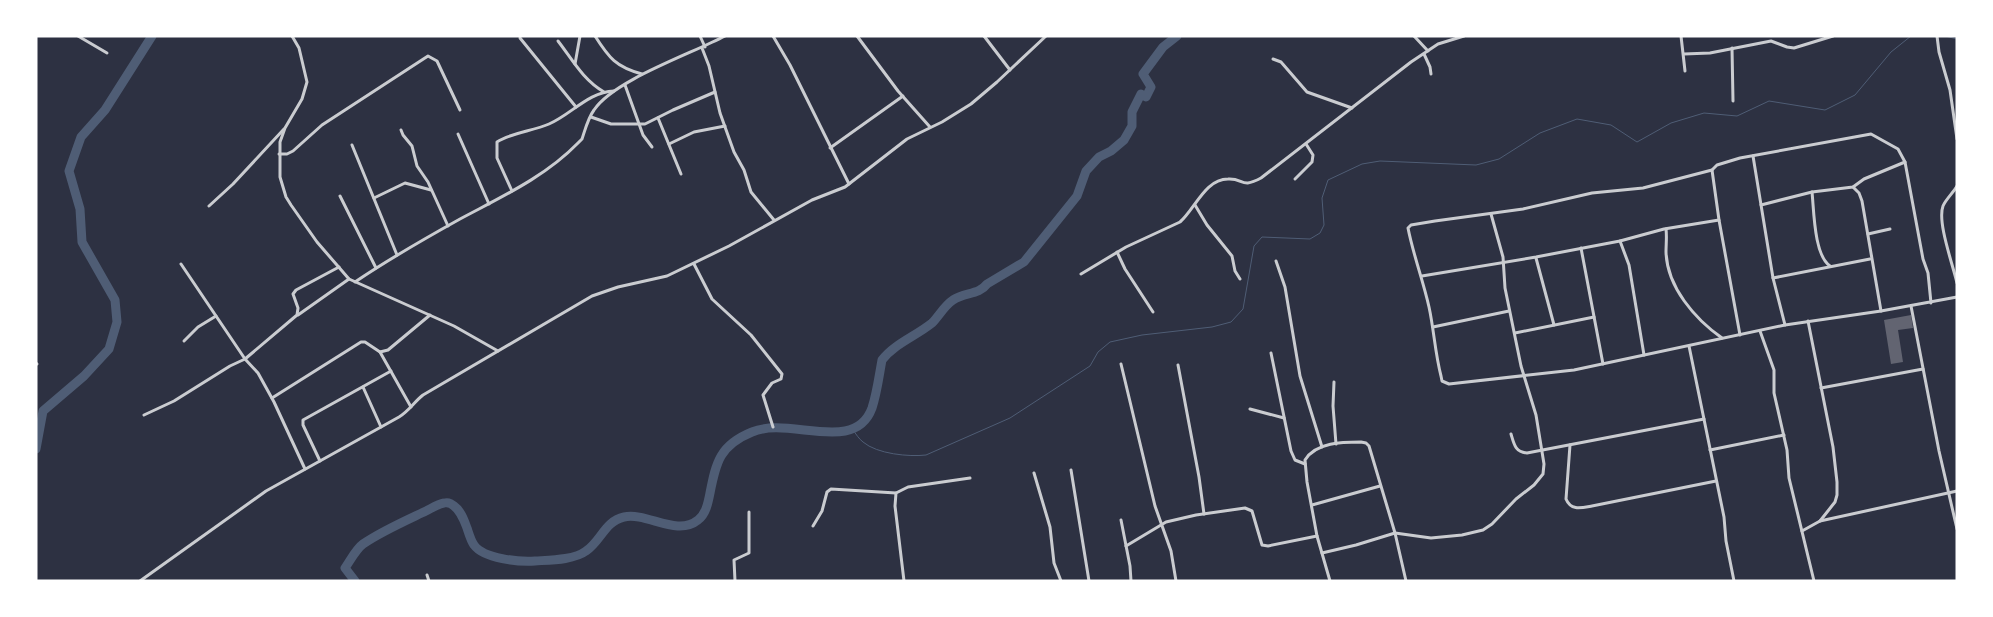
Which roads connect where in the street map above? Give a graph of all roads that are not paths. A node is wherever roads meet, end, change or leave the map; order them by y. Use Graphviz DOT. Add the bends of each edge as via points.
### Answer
graph roads {
  1 [pos="78,36"];
  2 [pos="292,36"];
  3 [pos="580,36"];
  4 [pos="594,36"];
  5 [pos="700,36"];
  6 [pos="725,36"];
  7 [pos="773,36"];
  8 [pos="856,36"];
  9 [pos="984,36"];
  10 [pos="1046,36"];
  11 [pos="1414,36"];
  12 [pos="1464,36"];
  13 [pos="1681,36"];
  14 [pos="1770,36"];
  15 [pos="1833,36"];
  16 [pos="1938,36"];
  17 [pos="520,38"];
  18 [pos="558,41"];
  19 [pos="1771,41"];
  20 [pos="703,47"];
  21 [pos="1732,48"];
  22 [pos="1428,51"];
  23 [pos="107,54"];
  24 [pos="1424,54"];
  25 [pos="1684,54"];
  26 [pos="1273,59"];
  27 [pos="575,65"];
  28 [pos="1010,70"];
  29 [pos="1685,72"];
  30 [pos="642,74"];
  31 [pos="1431,74"];
  32 [pos="625,85"];
  33 [pos="615,91"];
  34 [pos="604,92"];
  35 [pos="715,92"];
  36 [pos="903,96"];
  37 [pos="1733,100"];
  38 [pos="576,107"];
  39 [pos="1353,108"];
  40 [pos="460,110"];
  41 [pos="591,117"];
  42 [pos="658,118"];
  43 [pos="640,124"];
  44 [pos="725,126"];
  45 [pos="930,127"];
  46 [pos="285,128"];
  47 [pos="401,130"];
  48 [pos="458,134"];
  49 [pos="1957,139"];
  50 [pos="669,144"];
  51 [pos="1306,144"];
  52 [pos="352,145"];
  53 [pos="652,147"];
  54 [pos="830,148"];
  55 [pos="279,154"];
  56 [pos="1753,156"];
  57 [pos="1905,162"];
  58 [pos="1712,170"];
  59 [pos="681,174"];
  60 [pos="1295,179"];
  61 [pos="849,184"];
  62 [pos="1957,186"];
  63 [pos="1853,187"];
  64 [pos="431,190"];
  65 [pos="512,191"];
  66 [pos="1812,192"];
  67 [pos="1957,195"];
  68 [pos="340,196"];
  69 [pos="1951,196"];
  70 [pos="374,198"];
  71 [pos="489,204"];
  72 [pos="1195,205"];
  73 [pos="1761,205"];
  74 [pos="209,206"];
  75 [pos="1491,214"];
  76 [pos="774,220"];
  77 [pos="1719,220"];
  78 [pos="448,226"];
  79 [pos="1666,229"];
  80 [pos="1890,229"];
  81 [pos="1868,234"];
  82 [pos="1620,241"];
  83 [pos="1581,248"];
  84 [pos="1117,252"];
  85 [pos="397,254"];
  86 [pos="1536,258"];
  87 [pos="1871,259"];
  88 [pos="1276,261"];
  89 [pos="1502,263"];
  90 [pos="180,264"];
  91 [pos="694,264"];
  92 [pos="1831,266"];
  93 [pos="339,267"];
  94 [pos="376,268"];
  95 [pos="1081,274"];
  96 [pos="1422,276"];
  97 [pos="1773,278"];
  98 [pos="350,279"];
  99 [pos="1240,279"];
  100 [pos="355,282"];
  101 [pos="1957,283"];
  102 [pos="1957,297"];
  103 [pos="1931,303"];
  104 [pos="1911,306"];
  105 [pos="1509,311"];
  106 [pos="1881,311"];
  107 [pos="1153,312"];
  108 [pos="297,315"];
  109 [pos="430,315"];
  110 [pos="216,316"];
  111 [pos="1594,317"];
  112 [pos="1808,321"];
  113 [pos="1554,325"];
  114 [pos="1785,325"];
  115 [pos="1433,328"];
  116 [pos="1760,331"];
  117 [pos="1515,333"];
  118 [pos="1740,335"];
  119 [pos="1722,338"];
  120 [pos="184,341"];
  121 [pos="1689,346"];
  122 [pos="498,351"];
  123 [pos="380,352"];
  124 [pos="1271,353"];
  125 [pos="1644,355"];
  126 [pos="245,359"];
  127 [pos="1121,364"];
  128 [pos="1178,364"];
  129 [pos="1603,364"];
  130 [pos="1924,369"];
  131 [pos="391,371"];
  132 [pos="1524,375"];
  133 [pos="1334,382"];
  134 [pos="363,387"];
  135 [pos="1821,388"];
  136 [pos="272,398"];
  137 [pos="411,407"];
  138 [pos="1250,409"];
  139 [pos="144,415"];
  140 [pos="1284,418"];
  141 [pos="1704,419"];
  142 [pos="382,427"];
  143 [pos="773,427"];
  144 [pos="1511,434"];
  145 [pos="1784,435"];
  146 [pos="1336,444"];
  147 [pos="1570,445"];
  148 [pos="1322,447"];
  149 [pos="1542,450"];
  150 [pos="1710,450"];
  151 [pos="320,461"];
  152 [pos="1305,464"];
  153 [pos="305,469"];
  154 [pos="1071,470"];
  155 [pos="1034,473"];
  156 [pos="970,478"];
  157 [pos="1716,482"];
  158 [pos="1380,486"];
  159 [pos="1957,491"];
  160 [pos="896,493"];
  161 [pos="1950,493"];
  162 [pos="1312,505"];
  163 [pos="749,512"];
  164 [pos="1204,514"];
  165 [pos="1121,520"];
  166 [pos="1820,521"];
  167 [pos="1162,525"];
  168 [pos="813,526"];
  169 [pos="1957,529"];
  170 [pos="1802,531"];
  171 [pos="1395,533"];
  172 [pos="1317,536"];
  173 [pos="1126,546"];
  174 [pos="1322,553"];
  175 [pos="426,575"];
  176 [pos="140,581"];
  177 [pos="429,581"];
  178 [pos="735,581"];
  179 [pos="904,581"];
  180 [pos="1060,581"];
  181 [pos="1089,581"];
  182 [pos="1131,581"];
  183 [pos="1176,581"];
  184 [pos="1330,581"];
  185 [pos="1406,581"];
  186 [pos="1734,581"];
  187 [pos="1814,581"];
  1 -- 23 [label="street"];
  2 -- 46 [label="street" via="299,48 307,82 302,99"];
  3 -- 27 [label="street"];
  4 -- 30 [label="street" via="621,67"];
  5 -- 20 [label="street"];
  6 -- 20 [label="street"];
  7 -- 54 [label="street"];
  8 -- 36 [label="street"];
  9 -- 28 [label="street"];
  10 -- 28 [label="street"];
  11 -- 22 [label="street"];
  12 -- 22 [label="street" via="1438,44"];
  13 -- 25 [label="street"];
  14 -- 19 [label="street"];
  15 -- 19 [label="street" via="1794,48"];
  16 -- 49 [label="street"];
  17 -- 38 [label="street"];
  18 -- 27 [label="street"];
  19 -- 21 [label="street"];
  20 -- 30 [label="street"];
  20 -- 35 [label="street"];
  21 -- 25 [label="street"];
  21 -- 37 [label="street"];
  22 -- 24 [label="street"];
  24 -- 31 [label="street"];
  24 -- 39 [label="street"];
  25 -- 29 [label="street"];
  26 -- 39 [label="street" via="1281,62 1307,92"];
  27 -- 34 [label="street"];
  28 -- 45 [label="street" via="971,104"];
  30 -- 32 [label="street"];
  32 -- 33 [label="street"];
  32 -- 43 [label="street"];
  33 -- 34 [label="street"];
  33 -- 41 [label="street" via="594,110"];
  34 -- 38 [label="street"];
  35 -- 42 [label="street"];
  35 -- 44 [label="street"];
  36 -- 45 [label="street"];
  36 -- 54 [label="street"];
  38 -- 65 [label="street" via="550,124 497,142 497,158"];
  39 -- 51 [label="street"];
  40 -- 55 [label="street" via="437,61 428,56 322,125 293,151"];
  41 -- 43 [label="street" via="611,124"];
  41 -- 65 [label="street" via="576,146"];
  42 -- 43 [label="street"];
  42 -- 50 [label="street"];
  43 -- 53 [label="street"];
  44 -- 50 [label="street" via="694,132"];
  44 -- 76 [label="street" via="750,189"];
  45 -- 61 [label="street" via="907,139"];
  46 -- 55 [label="street"];
  46 -- 74 [label="street"];
  47 -- 64 [label="street" via="412,146"];
  48 -- 71 [label="street"];
  50 -- 59 [label="street"];
  51 -- 60 [label="street" via="1313,155 1312,162"];
  51 -- 72 [label="street" via="1256,181 1244,184 1228,179 1213,184"];
  52 -- 70 [label="street"];
  54 -- 61 [label="street"];
  55 -- 93 [label="street" via="280,177 286,196 317,242"];
  56 -- 57 [label="street" via="1872,134 1898,149"];
  56 -- 58 [label="street" via="1721,163"];
  56 -- 73 [label="street"];
  57 -- 63 [label="street"];
  57 -- 103 [label="street"];
  58 -- 75 [label="street" via="1643,188 1592,193 1523,210"];
  58 -- 77 [label="street"];
  61 -- 76 [label="street"];
  62 -- 69 [label="street"];
  63 -- 66 [label="street"];
  63 -- 81 [label="street" via="1862,201"];
  64 -- 70 [label="street" via="404,183"];
  64 -- 78 [label="street"];
  65 -- 71 [label="street"];
  66 -- 73 [label="street"];
  66 -- 92 [label="street" via="1820,248 1824,261"];
  67 -- 69 [label="street"];
  68 -- 94 [label="street"];
  69 -- 101 [label="street" via="1943,206 1942,214"];
  70 -- 85 [label="street"];
  71 -- 78 [label="street"];
  72 -- 84 [label="street" via="1174,226"];
  72 -- 99 [label="street" via="1232,256"];
  73 -- 97 [label="street"];
  75 -- 89 [label="street"];
  75 -- 96 [label="street" via="1408,227"];
  76 -- 91 [label="street"];
  77 -- 79 [label="street"];
  77 -- 118 [label="street"];
  78 -- 85 [label="street"];
  79 -- 82 [label="street"];
  79 -- 119 [label="street" via="1668,265 1678,294"];
  80 -- 81 [label="street"];
  81 -- 87 [label="street"];
  82 -- 83 [label="street"];
  82 -- 125 [label="street" via="1629,265"];
  83 -- 86 [label="street"];
  83 -- 111 [label="street"];
  84 -- 95 [label="street"];
  84 -- 107 [label="street"];
  85 -- 94 [label="street"];
  86 -- 89 [label="street"];
  86 -- 113 [label="street"];
  87 -- 92 [label="street"];
  87 -- 106 [label="street"];
  88 -- 148 [label="street" via="1285,287 1300,376"];
  89 -- 96 [label="street"];
  89 -- 105 [label="street"];
  90 -- 110 [label="street"];
  91 -- 122 [label="street" via="667,276 592,296"];
  91 -- 143 [label="street" via="712,299 755,339 782,374 781,379 772,383 763,395"];
  92 -- 97 [label="street"];
  93 -- 98 [label="street"];
  93 -- 108 [label="street" via="296,290 293,294"];
  94 -- 100 [label="street"];
  96 -- 115 [label="street"];
  97 -- 114 [label="street"];
  98 -- 100 [label="street"];
  98 -- 108 [label="street"];
  100 -- 109 [label="street"];
  102 -- 103 [label="street"];
  103 -- 104 [label="street"];
  104 -- 106 [label="street"];
  104 -- 130 [label="street"];
  105 -- 115 [label="street"];
  105 -- 117 [label="street"];
  106 -- 112 [label="street"];
  108 -- 126 [label="street"];
  109 -- 122 [label="street"];
  109 -- 123 [label="street" via="385,352"];
  110 -- 120 [label="street"];
  110 -- 126 [label="street"];
  111 -- 113 [label="street"];
  111 -- 129 [label="street"];
  112 -- 114 [label="street"];
  112 -- 135 [label="street"];
  113 -- 117 [label="street"];
  114 -- 116 [label="street"];
  115 -- 132 [label="street" via="1439,370 1446,384"];
  116 -- 118 [label="street"];
  116 -- 145 [label="street" via="1774,370 1774,393"];
  117 -- 132 [label="street"];
  118 -- 119 [label="street"];
  119 -- 121 [label="street"];
  121 -- 125 [label="street"];
  121 -- 141 [label="street"];
  122 -- 137 [label="street" via="423,395"];
  123 -- 131 [label="street"];
  123 -- 136 [label="street" via="361,342"];
  124 -- 140 [label="street"];
  125 -- 129 [label="street"];
  126 -- 136 [label="street" via="258,373"];
  126 -- 139 [label="street"];
  127 -- 167 [label="street"];
  128 -- 164 [label="street"];
  129 -- 132 [label="street"];
  130 -- 135 [label="street"];
  130 -- 161 [label="street"];
  131 -- 134 [label="street"];
  131 -- 137 [label="street"];
  132 -- 149 [label="street"];
  133 -- 146 [label="street"];
  134 -- 142 [label="street"];
  134 -- 151 [label="street" via="303,420"];
  135 -- 166 [label="street" via="1833,447 1837,495"];
  136 -- 153 [label="street"];
  137 -- 142 [label="street"];
  138 -- 140 [label="street"];
  140 -- 152 [label="street" via="1293,456"];
  141 -- 147 [label="street"];
  141 -- 150 [label="street"];
  142 -- 151 [label="street"];
  144 -- 149 [label="street" via="1519,451"];
  145 -- 150 [label="street"];
  145 -- 170 [label="street" via="1789,478"];
  146 -- 148 [label="street"];
  146 -- 158 [label="street" via="1366,443"];
  147 -- 149 [label="street"];
  147 -- 157 [label="street" via="1566,499 1572,508"];
  148 -- 152 [label="street" via="1308,456"];
  149 -- 171 [label="street" via="1544,467 1541,477 1487,527 1462,535 1431,538"];
  150 -- 157 [label="street"];
  151 -- 153 [label="street"];
  152 -- 162 [label="street"];
  153 -- 176 [label="street" via="236,511"];
  154 -- 181 [label="street"];
  155 -- 180 [label="street" via="1050,527 1054,563"];
  156 -- 160 [label="street" via="908,487"];
  157 -- 186 [label="street"];
  158 -- 162 [label="street"];
  158 -- 171 [label="street"];
  159 -- 161 [label="street"];
  160 -- 168 [label="street" via="831,489"];
  160 -- 179 [label="street"];
  161 -- 166 [label="street"];
  161 -- 169 [label="street"];
  162 -- 172 [label="street"];
  163 -- 178 [label="street" via="749,553 734,560"];
  164 -- 167 [label="street"];
  164 -- 172 [label="street" via="1250,509 1259,541 1265,546"];
  165 -- 173 [label="street"];
  166 -- 170 [label="street"];
  167 -- 173 [label="street"];
  167 -- 183 [label="street"];
  170 -- 187 [label="street"];
  171 -- 174 [label="street"];
  171 -- 185 [label="street"];
  172 -- 174 [label="street"];
  173 -- 182 [label="street"];
  174 -- 184 [label="street"];
  175 -- 177 [label="street"];
}
